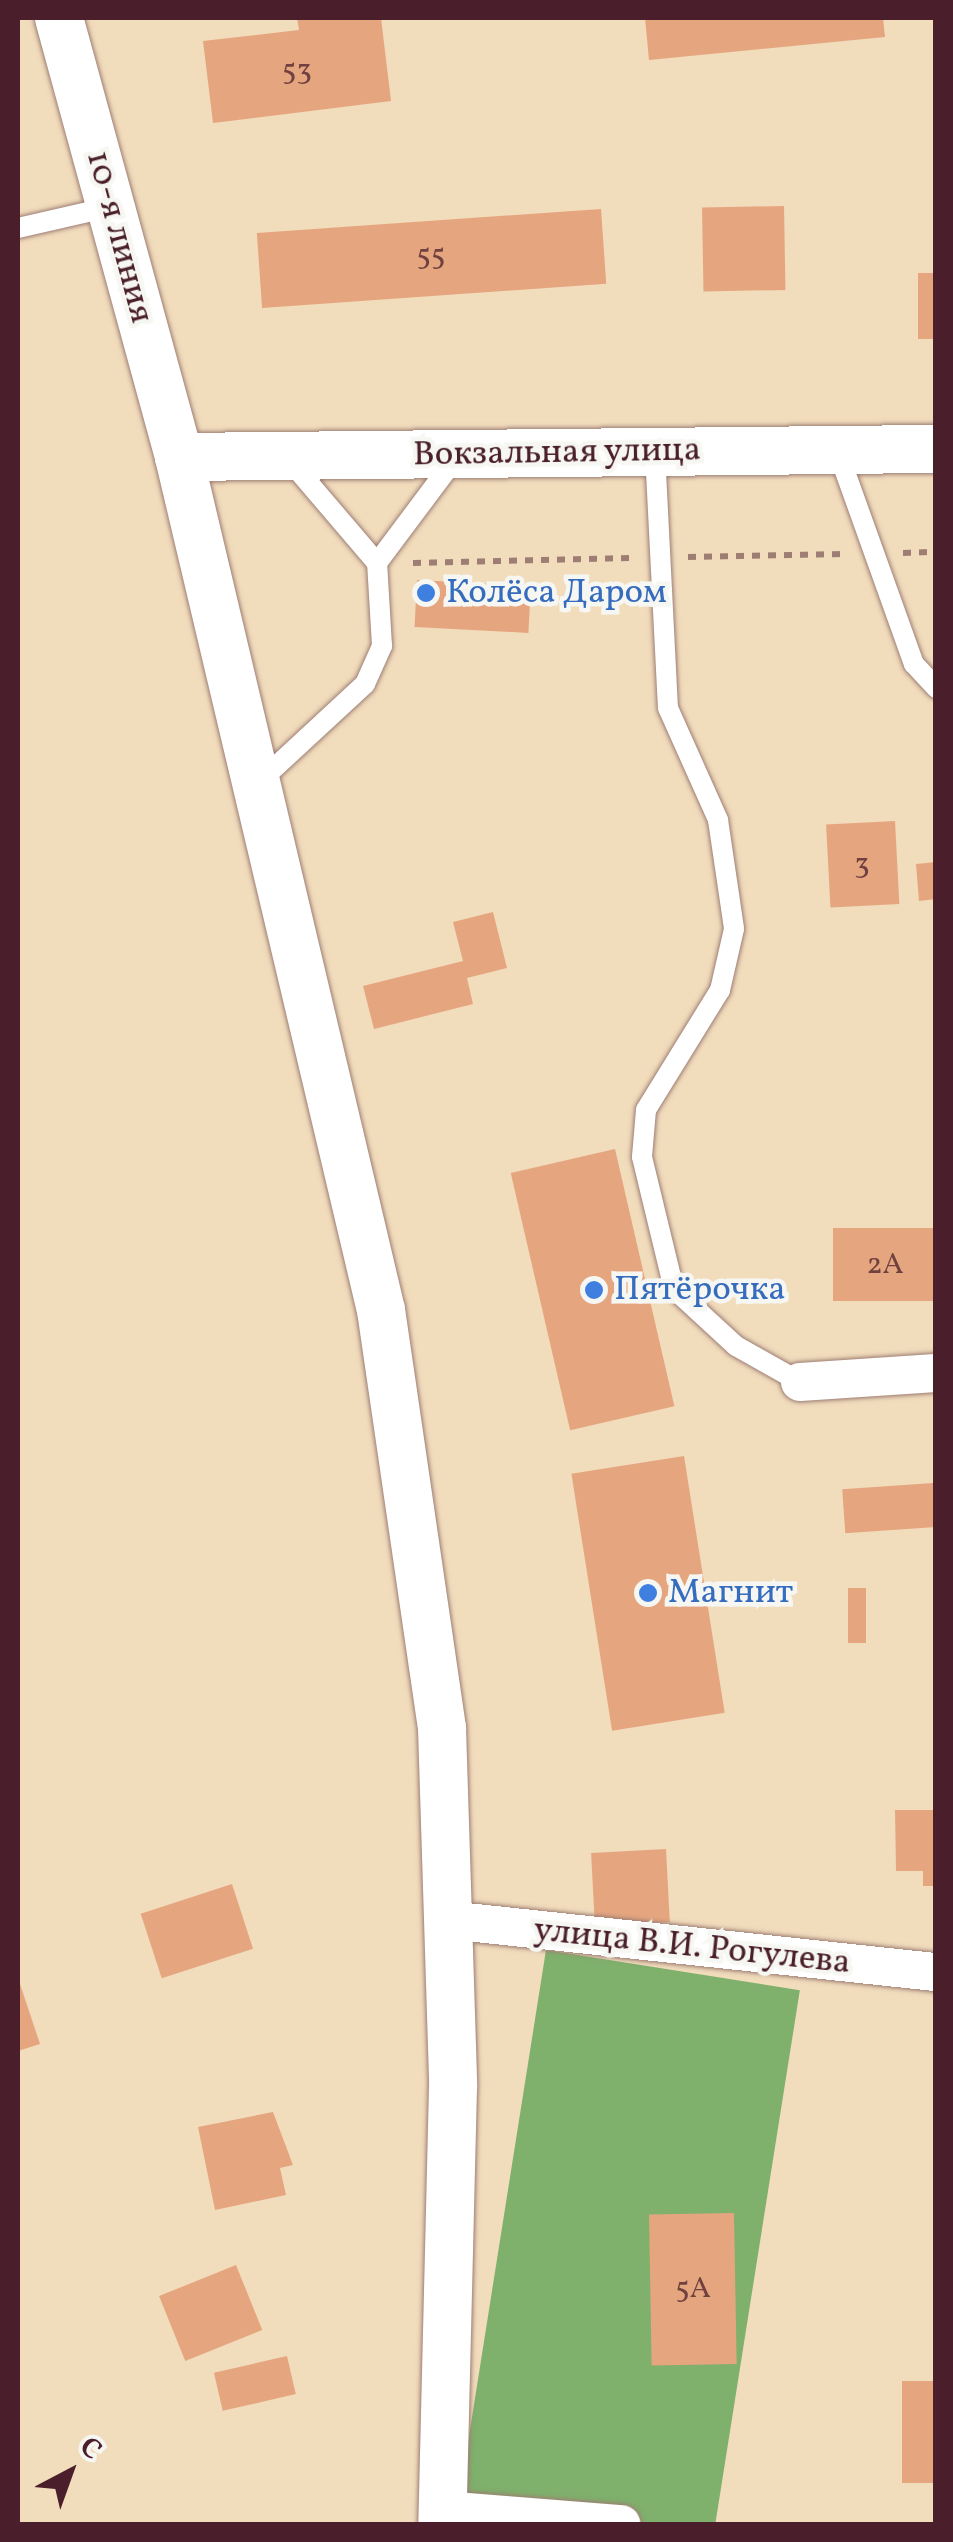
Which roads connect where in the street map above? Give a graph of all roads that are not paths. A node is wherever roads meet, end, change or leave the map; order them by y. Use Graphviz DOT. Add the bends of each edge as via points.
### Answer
graph roads {
  1 [pos="58,18"];
  2 [pos="110,207"];
  3 [pos="18,228"];
  4 [pos="936,449"];
  5 [pos="837,450"];
  6 [pos="655,452"];
  7 [pos="458,454"];
  8 [pos="286,456"];
  9 [pos="179,457"];
  10 [pos="376,564"];
  11 [pos="936,688"];
  12 [pos="256,784"];
  13 [pos="936,1374"];
  14 [pos="800,1382"];
  15 [pos="448,1920"];
  16 [pos="936,1972"];
  17 [pos="442,2517"];
  18 [pos="621,2524"];
  1 -- 2 [label="street, 10-я линия"];
  2 -- 3 [label="lane"];
  2 -- 9 [label="street, 10-я линия"];
  4 -- 5 [label="street, Вокзальная улица"];
  5 -- 6 [label="street, Вокзальная улица"];
  5 -- 11 [label="lane" via="914,664"];
  6 -- 7 [label="street, Вокзальная улица"];
  6 -- 14 [label="lane" via="668,708 718,820 734,929 720,990 646,1110 642,1157 674,1289 736,1346"];
  7 -- 8 [label="street, Вокзальная улица"];
  7 -- 10 [label="lane"];
  8 -- 9 [label="street, Вокзальная улица"];
  8 -- 10 [label="lane"];
  9 -- 12 [label="street, 10-я линия"];
  10 -- 12 [label="lane" via="382,646 366,684"];
  12 -- 15 [label="street, 10-я линия" via="381,1310 442,1728"];
  13 -- 14 [label="street"];
  15 -- 16 [label="street, улица В.И. Рогулева"];
  15 -- 17 [label="street, 10-я линия"];
  17 -- 18 [label="street"];
}
